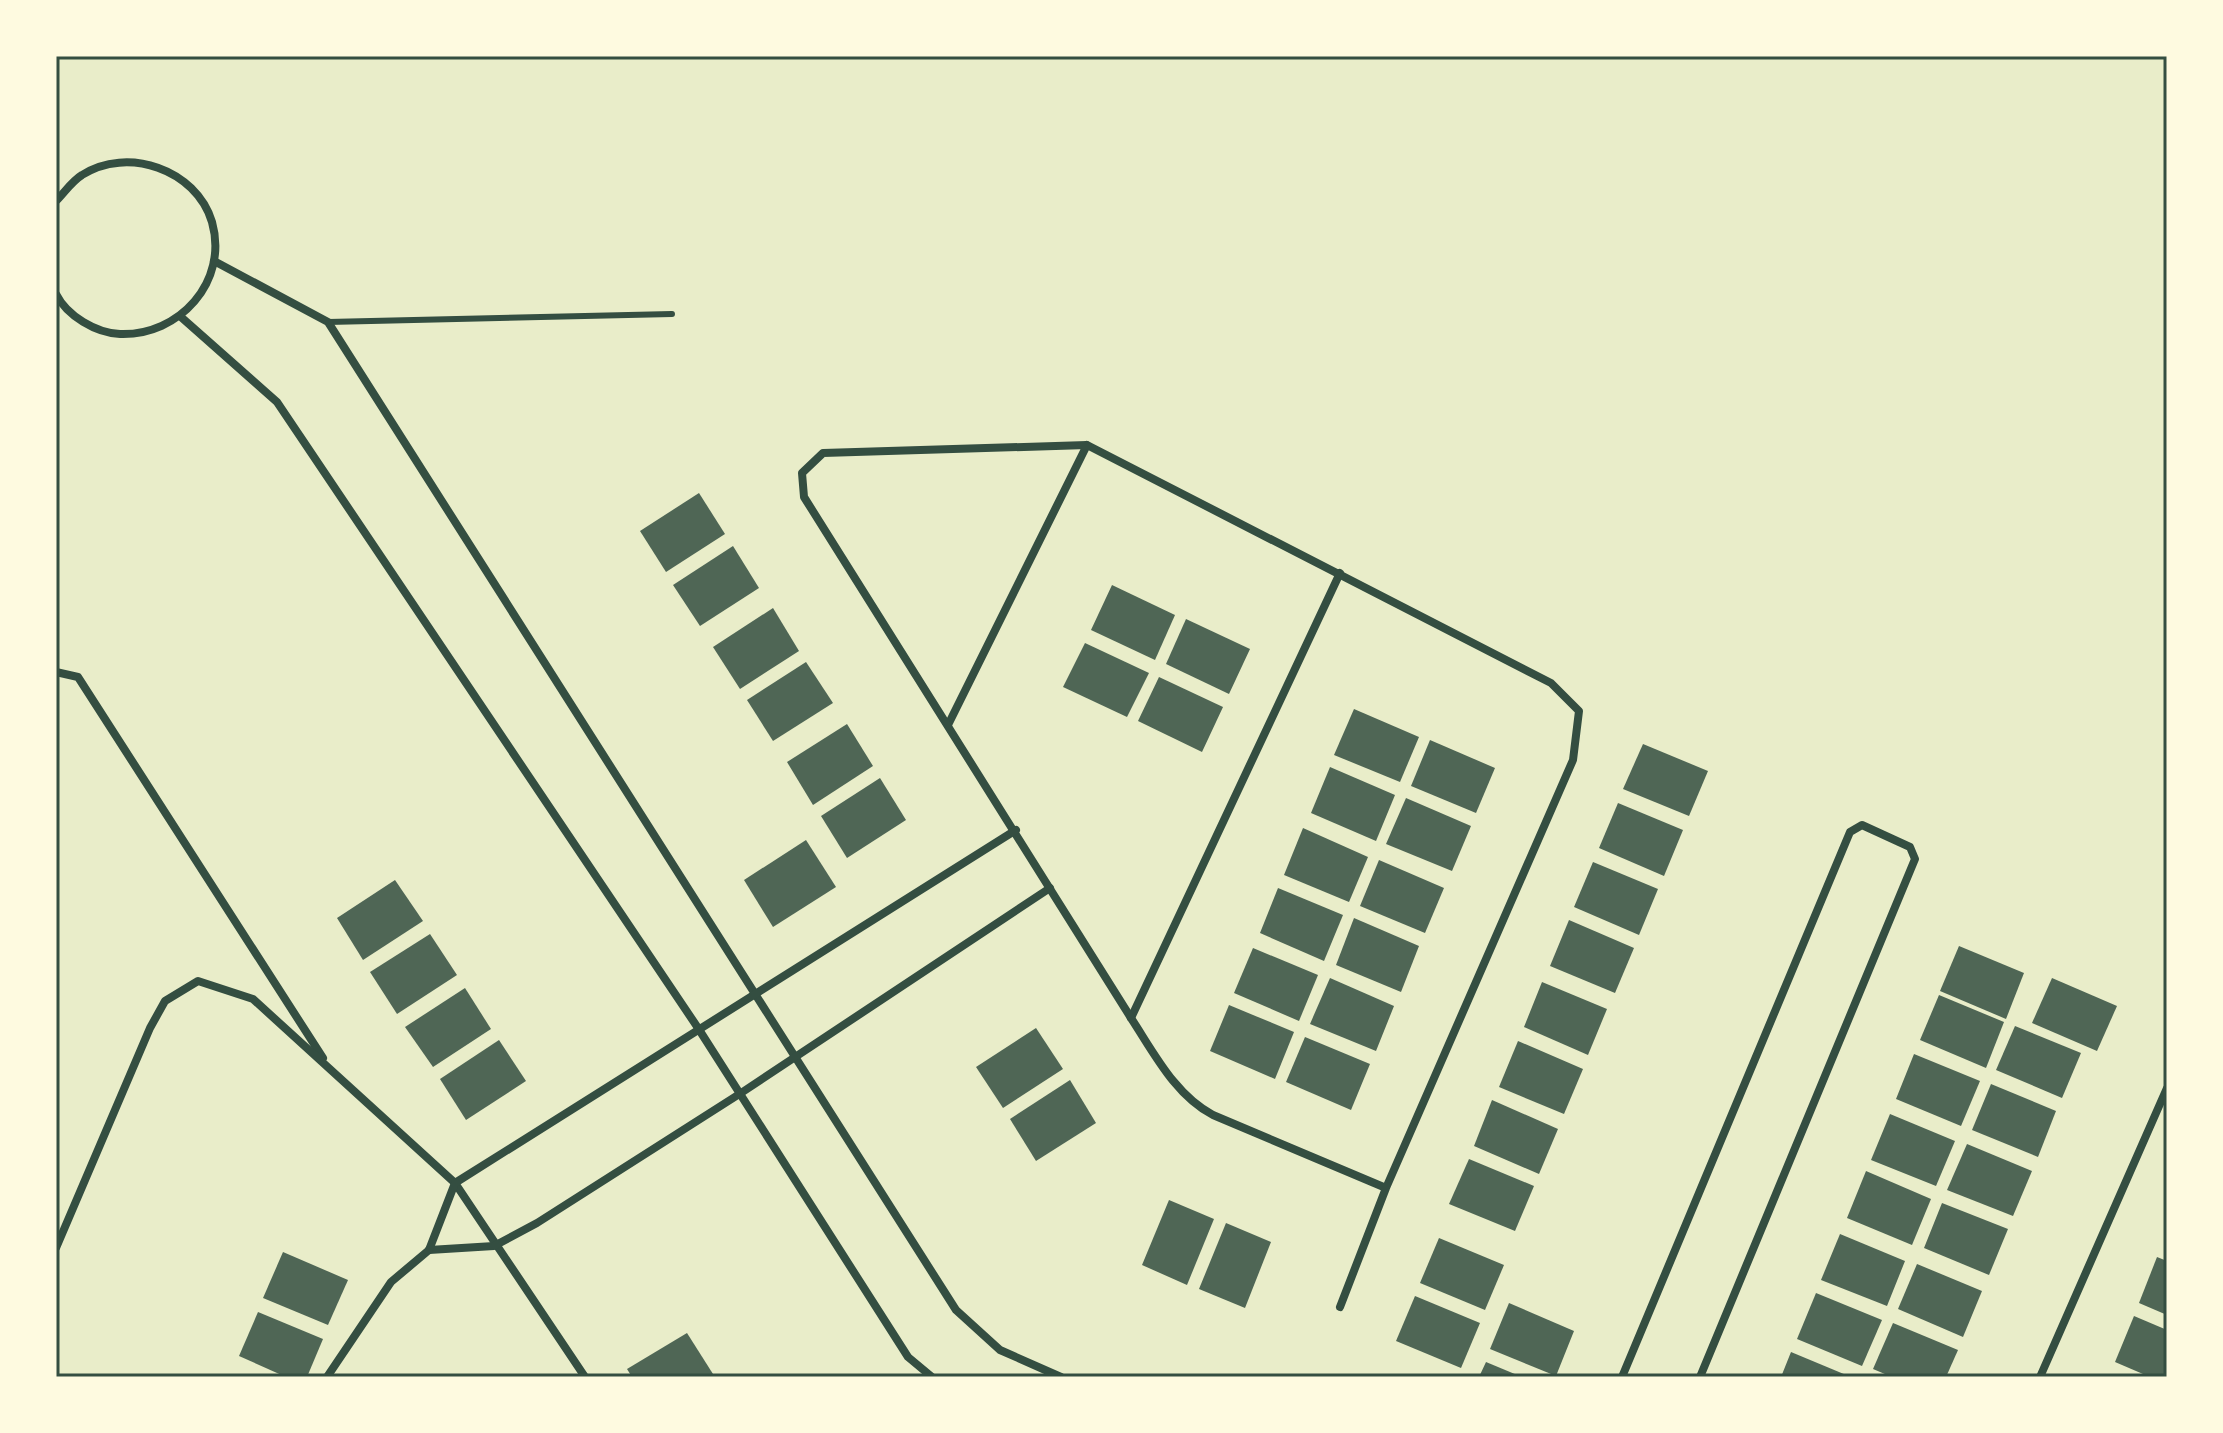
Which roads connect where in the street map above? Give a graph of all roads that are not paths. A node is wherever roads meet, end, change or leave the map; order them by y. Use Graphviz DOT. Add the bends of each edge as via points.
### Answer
graph roads {
  1 [pos="56,201"];
  2 [pos="214,261"];
  3 [pos="56,294"];
  4 [pos="672,314"];
  5 [pos="181,317"];
  6 [pos="328,322"];
  7 [pos="1087,445"];
  8 [pos="1340,573"];
  9 [pos="56,672"];
  10 [pos="948,725"];
  11 [pos="1016,830"];
  12 [pos="1050,888"];
  13 [pos="755,993"];
  14 [pos="1131,1018"];
  15 [pos="698,1028"];
  16 [pos="796,1057"];
  17 [pos="330,1069"];
  18 [pos="2167,1088"];
  19 [pos="741,1093"];
  20 [pos="455,1183"];
  21 [pos="1386,1188"];
  22 [pos="494,1246"];
  23 [pos="56,1248"];
  24 [pos="429,1250"];
  25 [pos="1340,1307"];
  26 [pos="327,1377"];
  27 [pos="585,1377"];
  28 [pos="932,1377"];
  29 [pos="1061,1377"];
  30 [pos="1622,1377"];
  31 [pos="1700,1377"];
  32 [pos="2040,1377"];
  1 -- 2 [label="street" via="81,175 118,161 157,166 191,187 212,221"];
  2 -- 5 [label="street" via="203,292"];
  2 -- 6 [label="street"];
  3 -- 5 [label="street" via="84,324 117,334 151,333"];
  4 -- 6 [label="lane"];
  5 -- 15 [label="street" via="277,402"];
  6 -- 13 [label="street"];
  7 -- 8 [label="street"];
  7 -- 10 [label="street"];
  7 -- 10 [label="street" via="823,453 802,473 804,497"];
  8 -- 14 [label="street"];
  8 -- 21 [label="street" via="1551,683 1579,711 1573,760"];
  9 -- 17 [label="street" via="78,677"];
  10 -- 11 [label="street"];
  11 -- 12 [label="street"];
  11 -- 13 [label="street"];
  12 -- 14 [label="street"];
  12 -- 16 [label="street"];
  13 -- 15 [label="street"];
  13 -- 16 [label="street"];
  14 -- 21 [label="street" via="1193,1105"];
  15 -- 19 [label="street"];
  15 -- 20 [label="street"];
  16 -- 19 [label="street"];
  16 -- 29 [label="street" via="956,1310 1000,1350"];
  17 -- 20 [label="street"];
  17 -- 23 [label="street" via="253,999 198,981 165,1001"];
  18 -- 32 [label="street"];
  19 -- 22 [label="street"];
  19 -- 28 [label="street" via="908,1357"];
  20 -- 22 [label="street"];
  20 -- 24 [label="street"];
  21 -- 25 [label="street"];
  22 -- 24 [label="street"];
  22 -- 27 [label="street"];
  24 -- 26 [label="street" via="391,1282"];
  30 -- 31 [label="street" via="1850,832 1862,825 1910,847 1915,859"];
}
